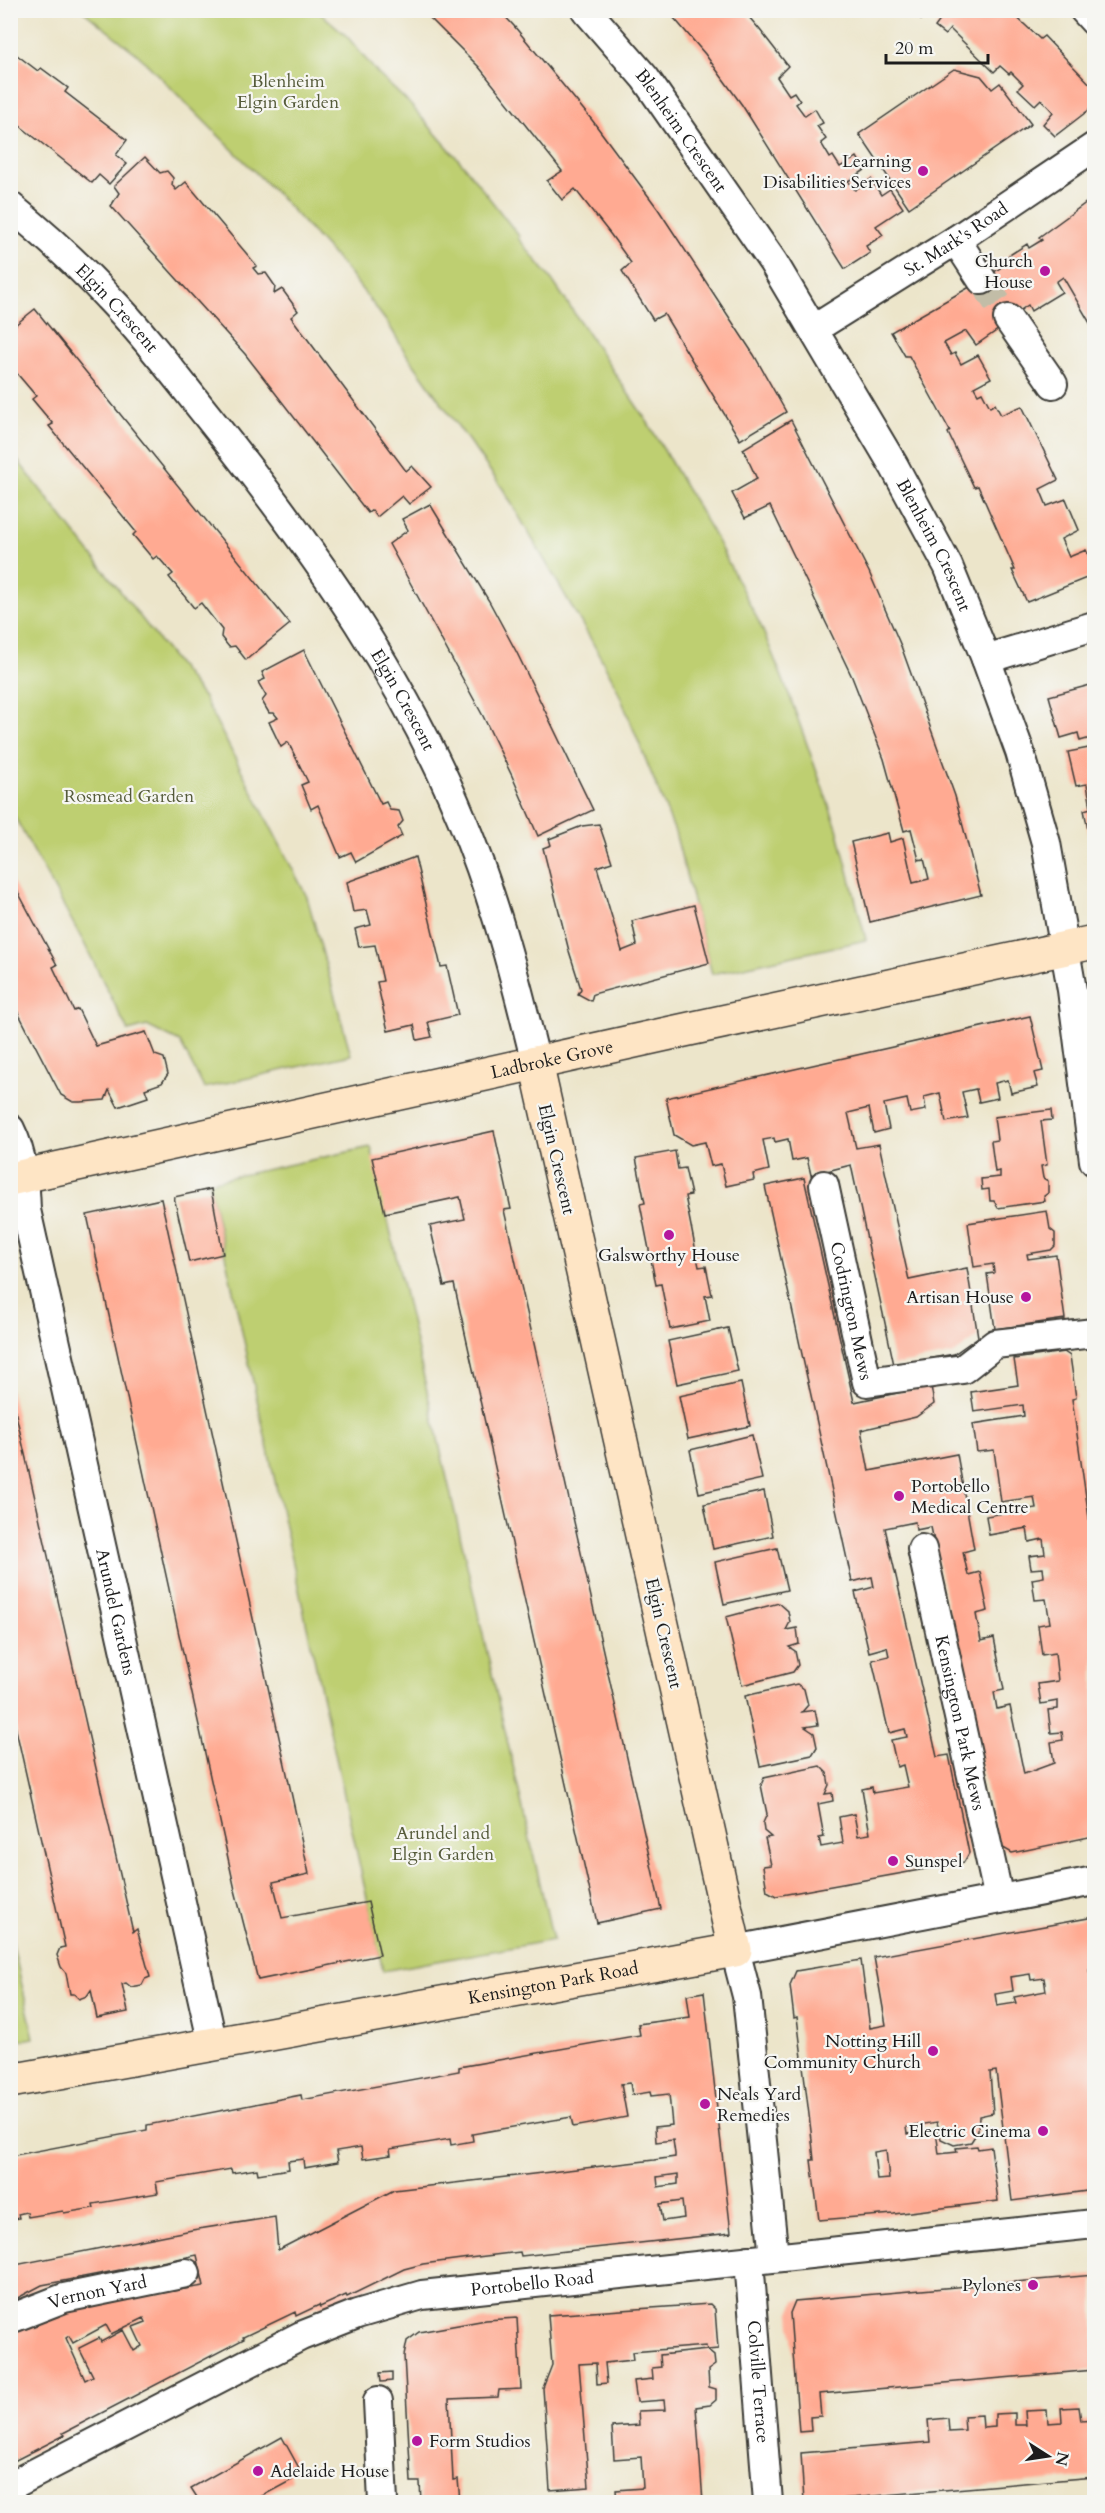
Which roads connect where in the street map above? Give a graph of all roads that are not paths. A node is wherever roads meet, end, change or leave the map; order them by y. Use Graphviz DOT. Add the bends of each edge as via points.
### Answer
graph roads {
  1 [pos="586,10"];
  2 [pos="1084,10"];
  3 [pos="1095,21"];
  4 [pos="1095,147"];
  5 [pos="10,206"];
  6 [pos="956,240"];
  7 [pos="982,280"];
  8 [pos="1008,319"];
  9 [pos="814,329"];
  10 [pos="1053,384"];
  11 [pos="1095,626"];
  12 [pos="986,659"];
  13 [pos="1080,945"];
  14 [pos="536,1064"];
  15 [pos="10,1129"];
  16 [pos="1095,1161"];
  17 [pos="18,1178"];
  18 [pos="824,1185"];
  19 [pos="1095,1333"];
  20 [pos="921,1549"];
  21 [pos="1095,1881"];
  22 [pos="999,1899"];
  23 [pos="735,1950"];
  24 [pos="213,2045"];
  25 [pos="10,2081"];
  26 [pos="1095,2224"];
  27 [pos="761,2259"];
  28 [pos="186,2273"];
  29 [pos="10,2319"];
  30 [pos="378,2401"];
  31 [pos="10,2486"];
  32 [pos="383,2502"];
  33 [pos="768,2502"];
  1 -- 9 [label="street, Blenheim Crescent" via="645,78 748,225"];
  2 -- 3 [label="street"];
  4 -- 6 [label="street, St. Mark's Road"];
  5 -- 14 [label="street, Elgin Crescent" via="109,297 164,362 290,522 365,634 441,770 471,841 511,963"];
  6 -- 7 [label="street"];
  6 -- 9 [label="street, St. Mark's Road"];
  8 -- 10 [label="street"];
  9 -- 12 [label="street, Blenheim Crescent" via="948,566"];
  11 -- 12 [label="street"];
  12 -- 13 [label="street, Blenheim Crescent" via="1020,752"];
  13 -- 14 [label="main road, Ladbroke Grove"];
  13 -- 16 [label="street, Blenheim Crescent"];
  14 -- 17 [label="main road, Ladbroke Grove"];
  14 -- 23 [label="main road, Elgin Crescent"];
  15 -- 17 [label="street, Arundel Gardens" via="18,1145"];
  17 -- 24 [label="street, Arundel Gardens"];
  18 -- 19 [label="street, Codrington Mews" via="867,1382 963,1369 995,1344"];
  20 -- 22 [label="street, Kensington Park Mews"];
  21 -- 22 [label="street, Kensington Park Road"];
  22 -- 23 [label="street, Kensington Park Road"];
  23 -- 24 [label="main road, Kensington Park Road"];
  23 -- 27 [label="street, Elgin Crescent" via="747,1996"];
  24 -- 25 [label="main road, Kensington Park Road"];
  26 -- 27 [label="street, Portobello Road"];
  27 -- 31 [label="street, Portobello Road" via="406,2298 301,2336"];
  27 -- 33 [label="street, Colville Terrace"];
  28 -- 29 [label="street, Vernon Yard" via="64,2298"];
  30 -- 32 [label="street"];
}
